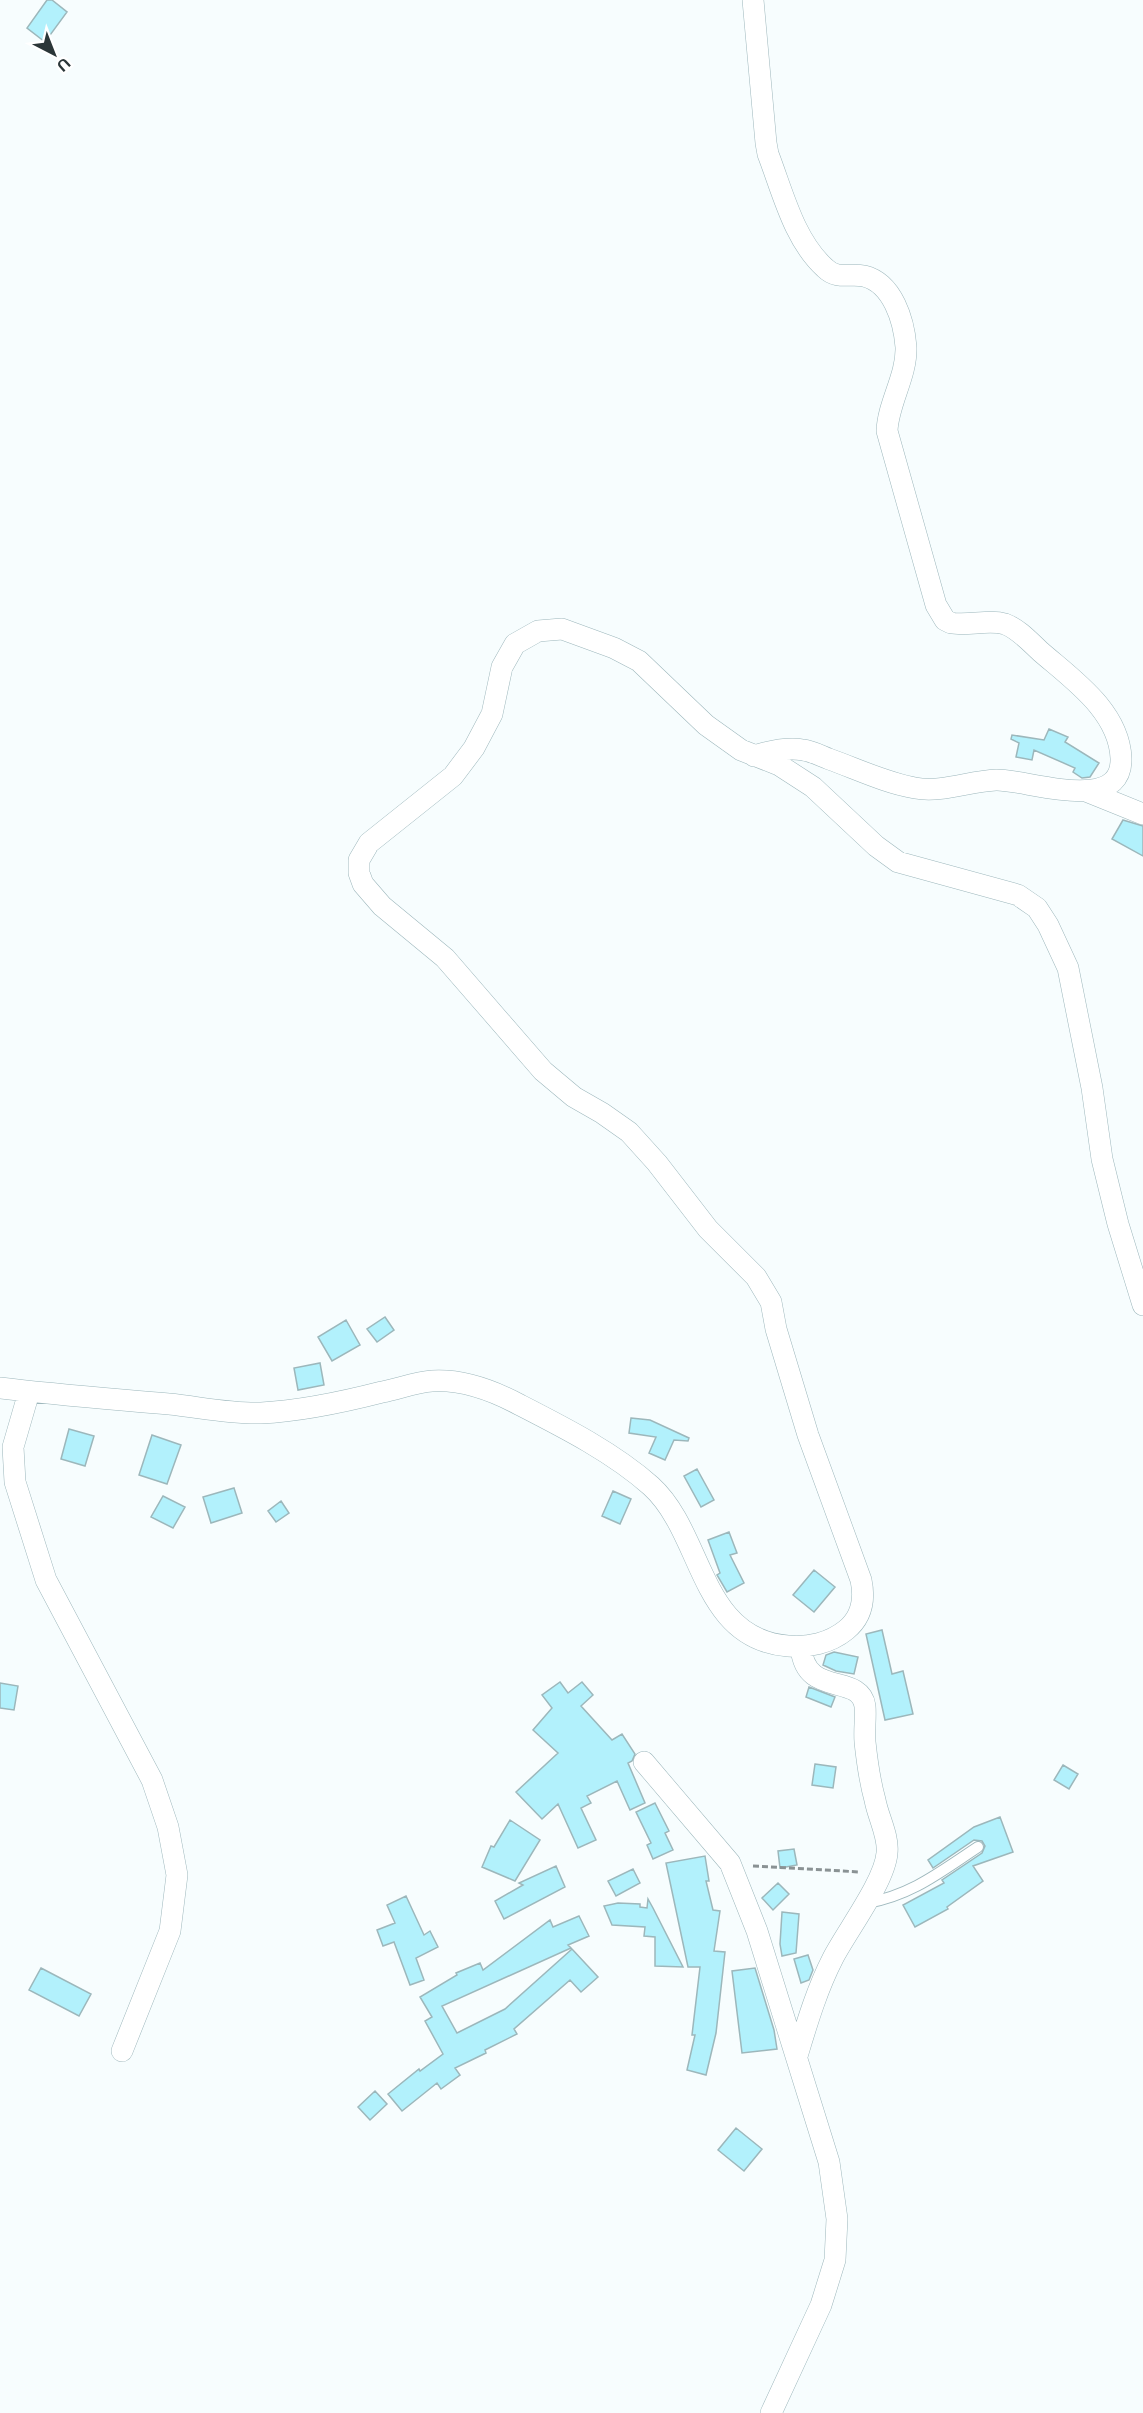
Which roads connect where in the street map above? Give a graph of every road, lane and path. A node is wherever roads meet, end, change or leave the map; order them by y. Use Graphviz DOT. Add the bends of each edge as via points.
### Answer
graph roads {
  1 [pos="753,0"];
  2 [pos="754,756"];
  3 [pos="1086,791"];
  4 [pos="1143,814"];
  5 [pos="1143,1305"];
  6 [pos="0,1388"];
  7 [pos="29,1392"];
  8 [pos="801,1647"];
  9 [pos="644,1762"];
  10 [pos="978,1847"];
  11 [pos="730,1863"];
  12 [pos="883,1873"];
  13 [pos="864,1904"];
  14 [pos="122,2051"];
  15 [pos="797,2056"];
  16 [pos="771,2413"];
  1 -- 3 [label="street" via="768,154 802,241 834,274 863,275 875,280 889,293 898,311 906,350 887,417 887,431 936,605 951,623 1007,624 1100,707 1118,741 1121,760 1118,773 1108,784"];
  2 -- 3 [label="street" via="775,750 804,750 922,789 1004,780"];
  2 -- 5 [label="street" via="779,765 813,787 897,861 1018,895 1037,908 1068,968 1102,1159"];
  2 -- 8 [label="street" via="706,725 639,661 562,629 538,631 515,644 502,667 492,714 474,748 453,776 369,843 359,860 359,873 363,884 382,906 445,958 543,1071 574,1097 629,1132 708,1229 756,1277 771,1302 808,1435 864,1594 854,1623 823,1642"];
  3 -- 4 [label="street"];
  6 -- 7 [label="street"];
  7 -- 8 [label="street" via="260,1413 339,1403 432,1381 473,1385 519,1404 624,1464 653,1488 676,1519 726,1615 759,1640"];
  7 -- 14 [label="street" via="13,1447 15,1482 46,1580 152,1780 168,1827 177,1875 170,1931"];
  8 -- 12 [label="street" via="802,1661 812,1674 858,1692 865,1705 865,1742 888,1852"];
  9 -- 11 [label="street"];
  10 -- 13 [label="lane" via="921,1884 893,1898"];
  11 -- 12 [label="path"];
  11 -- 15 [label="street" via="757,1931"];
  12 -- 13 [label="street"];
  13 -- 15 [label="street" via="833,1959"];
  15 -- 16 [label="street" via="829,2162 837,2219 835,2260 821,2305"];
}
